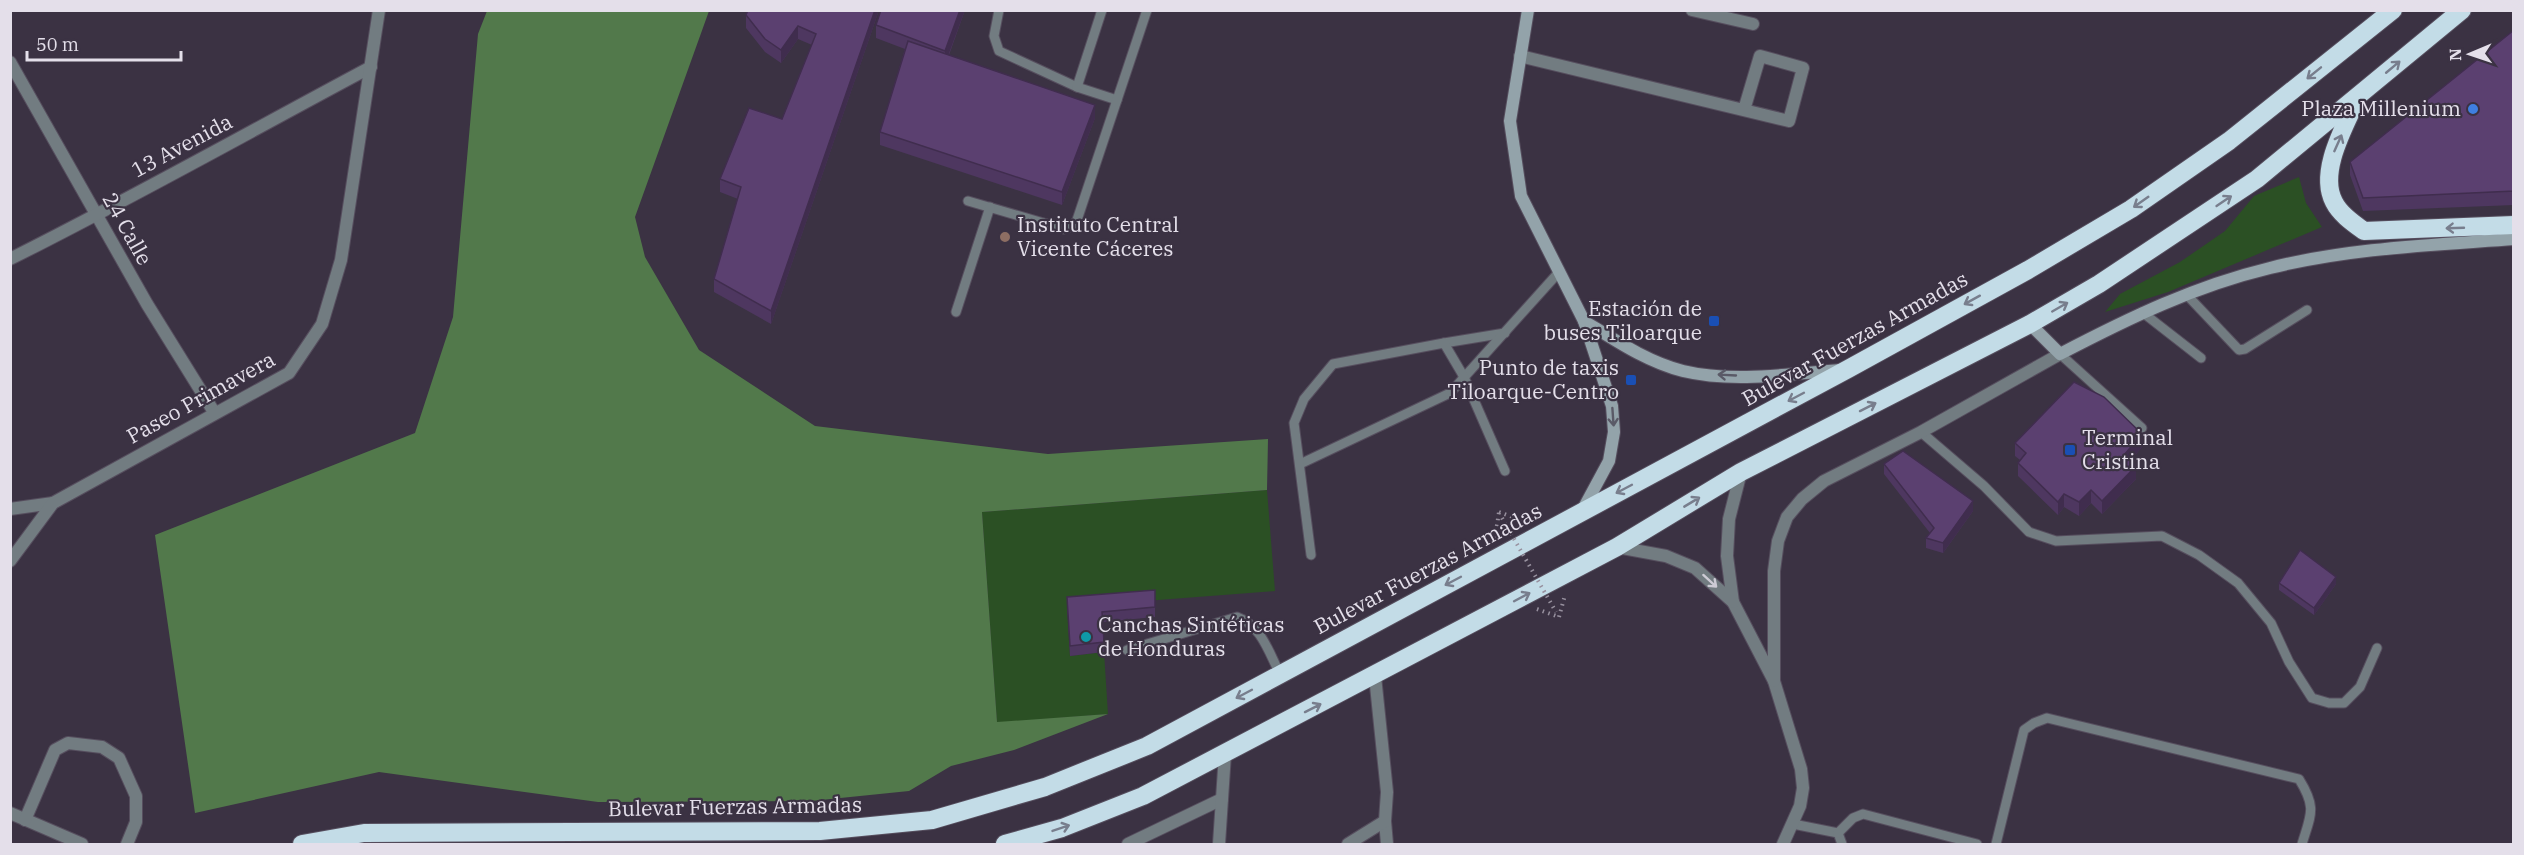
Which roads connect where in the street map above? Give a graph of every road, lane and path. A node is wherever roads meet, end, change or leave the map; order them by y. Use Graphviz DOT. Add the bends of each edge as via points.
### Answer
graph roads {
  1 [pos="379,10"];
  2 [pos="999,10"];
  3 [pos="1102,10"];
  4 [pos="1147,10"];
  5 [pos="1528,10"];
  6 [pos="1692,10"];
  7 [pos="2392,10"];
  8 [pos="2462,10"];
  9 [pos="1753,24"];
  10 [pos="1520,56"];
  11 [pos="10,62"];
  12 [pos="371,67"];
  13 [pos="1077,87"];
  14 [pos="2358,96"];
  15 [pos="1117,100"];
  16 [pos="1744,110"];
  17 [pos="969,201"];
  18 [pos="990,207"];
  19 [pos="97,215"];
  20 [pos="2514,225"];
  21 [pos="2514,239"];
  22 [pos="10,259"];
  23 [pos="1559,272"];
  24 [pos="2186,294"];
  25 [pos="2307,310"];
  26 [pos="956,312"];
  27 [pos="2142,312"];
  28 [pos="1584,321"];
  29 [pos="2030,324"];
  30 [pos="1505,333"];
  31 [pos="1444,343"];
  32 [pos="2060,354"];
  33 [pos="2200,358"];
  34 [pos="1848,369"];
  35 [pos="1464,377"];
  36 [pos="214,412"];
  37 [pos="2142,428"];
  38 [pos="1921,432"];
  39 [pos="1300,464"];
  40 [pos="1506,471"];
  41 [pos="1742,472"];
  42 [pos="53,503"];
  43 [pos="10,509"];
  44 [pos="1499,512"];
  45 [pos="1581,512"];
  46 [pos="1617,547"];
  47 [pos="1311,555"];
  48 [pos="10,561"];
  49 [pos="1733,602"];
  50 [pos="1559,617"];
  51 [pos="2377,648"];
  52 [pos="1126,650"];
  53 [pos="1280,674"];
  54 [pos="1375,676"];
  55 [pos="1774,681"];
  56 [pos="1225,754"];
  57 [pos="1222,799"];
  58 [pos="10,813"];
  59 [pos="25,820"];
  60 [pos="1385,821"];
  61 [pos="1793,824"];
  62 [pos="1838,833"];
  63 [pos="82,844"];
  64 [pos="127,844"];
  65 [pos="302,844"];
  66 [pos="1005,844"];
  67 [pos="1133,844"];
  68 [pos="1219,844"];
  69 [pos="1348,844"];
  70 [pos="1387,844"];
  71 [pos="1784,844"];
  72 [pos="1842,844"];
  73 [pos="1977,844"];
  74 [pos="1996,844"];
  75 [pos="2302,844"];
  1 -- 12 [label="street, Paseo Primavera"];
  2 -- 13 [label="lane" via="994,36 999,51"];
  3 -- 13 [label="lane"];
  4 -- 15 [label="lane"];
  5 -- 10 [label="street"];
  6 -- 9 [label="street"];
  7 -- 34 [label="highway, Bulevar Fuerzas Armadas, one-way" via="2229,141 2131,209"];
  14 -- 8 [label="highway, one-way"];
  10 -- 16 [label="street"];
  10 -- 23 [label="street" via="1510,122 1521,196"];
  11 -- 19 [label="street, 24 Calle"];
  12 -- 19 [label="street, 13 Avenida"];
  12 -- 36 [label="street, Paseo Primavera" via="341,260 322,324 290,373"];
  13 -- 15 [label="lane"];
  20 -- 14 [label="highway, one-way" via="2364,231 2346,218 2333,200 2329,176 2332,156"];
  29 -- 14 [label="highway, one-way" via="2099,284 2258,179"];
  15 -- 18 [label="lane" via="1072,227 1064,229"];
  16 -- 16 [label="street" via="1789,121 1803,68 1760,56"];
  17 -- 18 [label="lane"];
  18 -- 26 [label="lane"];
  19 -- 22 [label="street, 13 Avenida"];
  19 -- 36 [label="street, 24 Calle"];
  21 -- 24 [label="street" via="2313,259"];
  23 -- 28 [label="street"];
  23 -- 30 [label="lane"];
  24 -- 25 [label="lane" via="2239,350"];
  24 -- 27 [label="street"];
  27 -- 32 [label="street"];
  27 -- 33 [label="lane"];
  34 -- 28 [label="street, one-way" via="1764,376 1682,371 1633,351"];
  28 -- 45 [label="street, one-way" via="1612,406 1614,432 1609,461"];
  29 -- 32 [label="street"];
  41 -- 29 [label="highway, one-way"];
  30 -- 31 [label="lane"];
  30 -- 35 [label="lane"];
  31 -- 35 [label="lane"];
  31 -- 39 [label="lane" via="1333,364 1304,399 1294,423"];
  32 -- 37 [label="lane"];
  32 -- 38 [label="street"];
  34 -- 45 [label="highway, Bulevar Fuerzas Armadas, one-way"];
  35 -- 39 [label="lane" via="1450,393"];
  35 -- 40 [label="lane"];
  36 -- 42 [label="street, Paseo Primavera"];
  38 -- 51 [label="lane" via="1984,486 2029,532 2056,541 2162,536 2199,555 2238,583 2271,622 2289,662 2312,698 2329,704 2344,703 2360,687"];
  38 -- 55 [label="street" via="1824,481 1787,517 1778,541 1774,571"];
  39 -- 47 [label="lane"];
  46 -- 41 [label="highway, one-way"];
  41 -- 49 [label="street" via="1729,519 1727,556"];
  42 -- 43 [label="street"];
  42 -- 48 [label="street, Paseo Primavera"];
  44 -- 50 [label="path, bridge"];
  45 -- 53 [label="highway, Bulevar Fuerzas Armadas, one-way"];
  46 -- 49 [label="street, one-way" via="1666,556 1695,568"];
  54 -- 46 [label="highway, one-way"];
  49 -- 55 [label="street"];
  52 -- 53 [label="lane" via="1237,617 1257,629"];
  53 -- 65 [label="highway, Bulevar Fuerzas Armadas, one-way" via="1147,746 1045,787 932,820 820,831 364,833"];
  56 -- 54 [label="highway, one-way"];
  54 -- 60 [label="street" via="1387,792"];
  55 -- 61 [label="street" via="1801,769 1803,788"];
  56 -- 57 [label="street"];
  66 -- 56 [label="highway, one-way" via="1062,828 1143,796"];
  57 -- 67 [label="street"];
  57 -- 68 [label="street"];
  58 -- 59 [label="street"];
  59 -- 63 [label="street"];
  59 -- 64 [label="street" via="55,750 68,743 102,747 118,758 136,796 136,822"];
  60 -- 69 [label="street"];
  60 -- 70 [label="street"];
  61 -- 62 [label="lane"];
  61 -- 71 [label="street"];
  62 -- 72 [label="lane"];
  62 -- 73 [label="lane" via="1863,814"];
  74 -- 75 [label="lane" via="2024,730 2048,718 2299,779 2312,811"];
}
